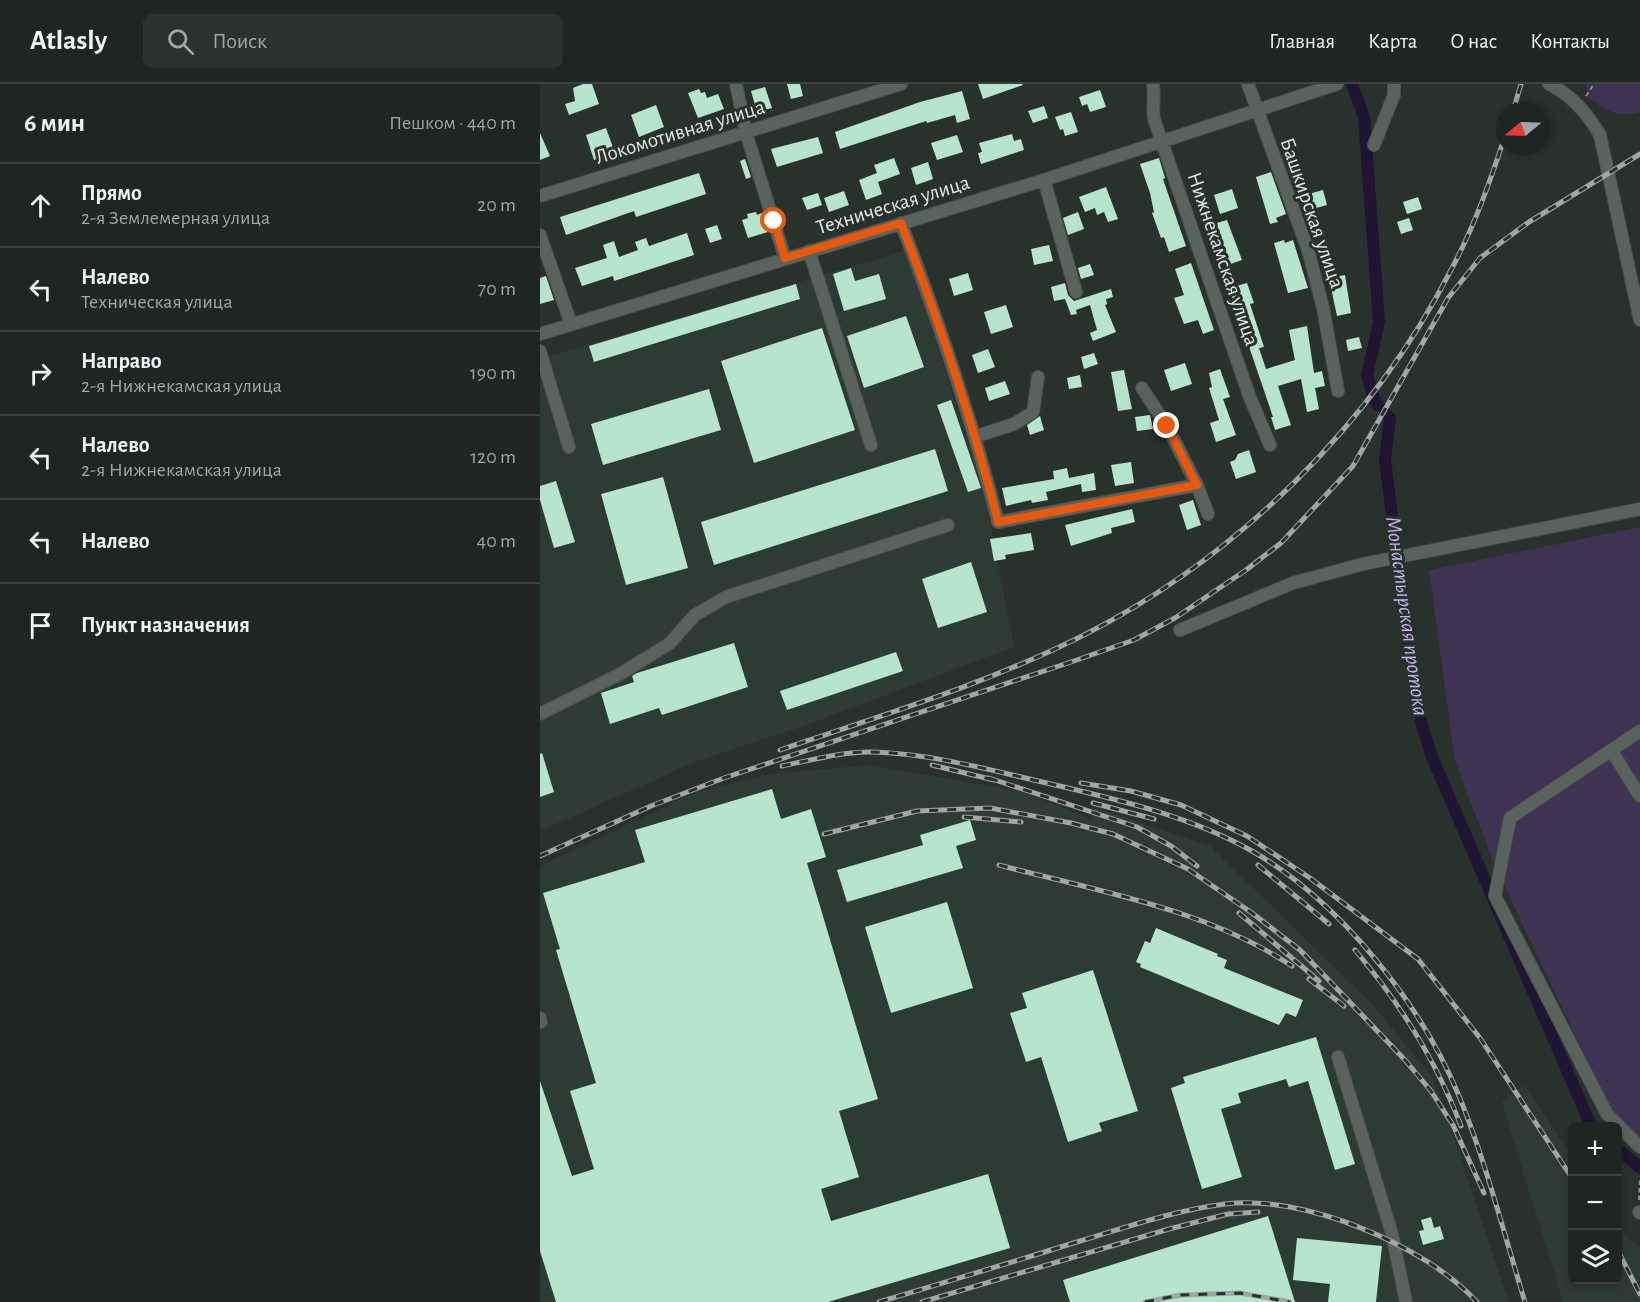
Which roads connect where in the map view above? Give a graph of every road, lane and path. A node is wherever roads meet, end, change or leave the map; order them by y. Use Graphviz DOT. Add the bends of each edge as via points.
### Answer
graph roads {
  1 [pos="736,84"];
  2 [pos="901,84"];
  3 [pos="1153,84"];
  4 [pos="1248,84"];
  5 [pos="1336,84"];
  6 [pos="1394,84"];
  7 [pos="1549,84"];
  8 [pos="1594,84"];
  9 [pos="1585,98"];
  10 [pos="1256,110"];
  11 [pos="746,133"];
  12 [pos="1162,141"];
  13 [pos="1374,145"];
  14 [pos="1044,180"];
  15 [pos="540,196"];
  16 [pos="901,223"];
  17 [pos="540,236"];
  18 [pos="809,251"];
  19 [pos="785,258"];
  20 [pos="1076,292"];
  21 [pos="1639,317"];
  22 [pos="572,324"];
  23 [pos="540,334"];
  24 [pos="540,351"];
  25 [pos="1038,377"];
  26 [pos="1142,388"];
  27 [pos="1338,391"];
  28 [pos="976,436"];
  29 [pos="871,445"];
  30 [pos="1270,446"];
  31 [pos="569,447"];
  32 [pos="1197,485"];
  33 [pos="1640,508"];
  34 [pos="1208,514"];
  35 [pos="948,525"];
  36 [pos="1180,630"];
  37 [pos="540,714"];
  38 [pos="1640,731"];
  39 [pos="1611,750"];
  40 [pos="1640,796"];
  41 [pos="1338,1057"];
  42 [pos="1640,1147"];
  43 [pos="1640,1179"];
  44 [pos="1639,1213"];
  45 [pos="1406,1302"];
  1 -- 11 [label="street"];
  2 -- 11 [label="street, Локомотивная улица"];
  3 -- 12 [label="street, Нижнекамская улица" via="1152,109"];
  4 -- 10 [label="street, Башкирская улица"];
  5 -- 10 [label="street, Техническая улица"];
  6 -- 13 [label="street" via="1394,95"];
  7 -- 21 [label="street" via="1575,101 1600,135"];
  8 -- 9 [label="path"];
  10 -- 12 [label="street, Техническая улица"];
  10 -- 27 [label="street, Башкирская улица" via="1308,250"];
  11 -- 15 [label="street, Локомотивная улица"];
  11 -- 19 [label="street"];
  12 -- 14 [label="street, Техническая улица"];
  12 -- 30 [label="street, Нижнекамская улица"];
  14 -- 16 [label="street, Техническая улица"];
  14 -- 20 [label="street"];
  16 -- 18 [label="street, Техническая улица"];
  16 -- 28 [label="street" via="930,296"];
  17 -- 22 [label="street"];
  18 -- 19 [label="street, Техническая улица"];
  18 -- 29 [label="street"];
  19 -- 22 [label="street, Техническая улица"];
  22 -- 23 [label="street, Техническая улица"];
  24 -- 31 [label="street"];
  25 -- 28 [label="street" via="1033,412 1014,424"];
  26 -- 32 [label="street" via="1167,426"];
  28 -- 32 [label="street" via="998,522"];
  32 -- 34 [label="street"];
  33 -- 36 [label="street" via="1363,564 1293,583"];
  35 -- 37 [label="street" via="726,597 695,615 669,644"];
  38 -- 39 [label="street"];
  39 -- 40 [label="street"];
  39 -- 42 [label="street" via="1510,818 1495,896 1607,1114"];
  41 -- 45 [label="street" via="1392,1234"];
  43 -- 44 [label="path"];
}
